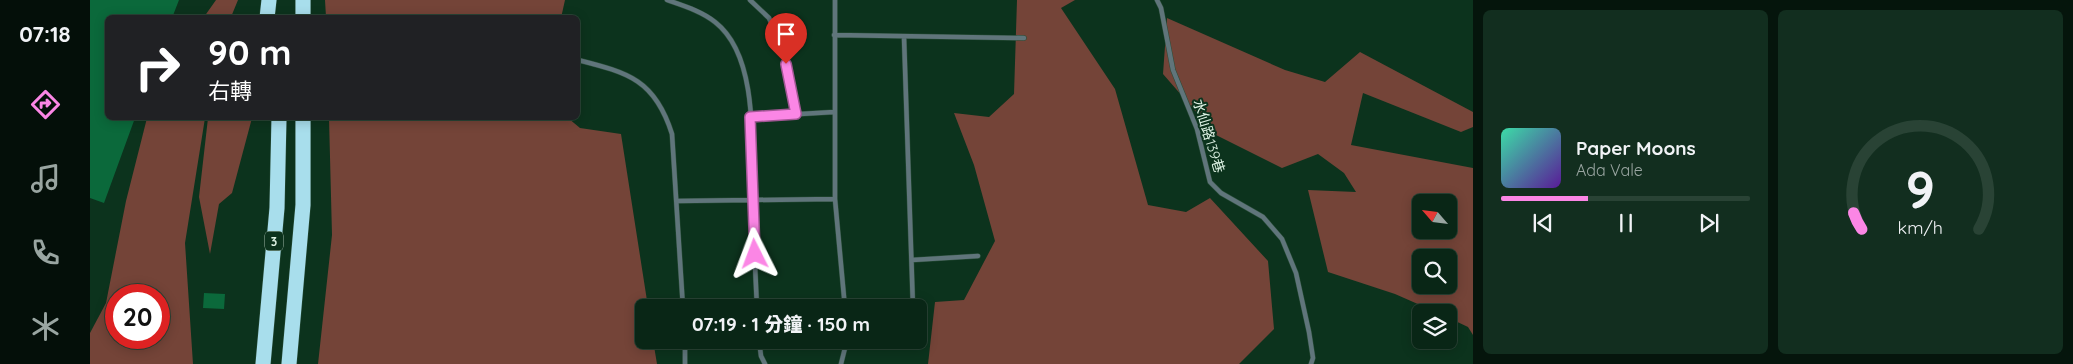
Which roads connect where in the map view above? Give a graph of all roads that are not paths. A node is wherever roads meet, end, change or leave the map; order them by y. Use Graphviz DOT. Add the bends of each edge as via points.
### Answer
graph roads {
  1 [pos="269,0"];
  2 [pos="277,0"];
  3 [pos="302,0"];
  4 [pos="667,0"];
  5 [pos="750,0"];
  6 [pos="835,0"];
  7 [pos="1157,0"];
  8 [pos="267,15"];
  9 [pos="278,15"];
  10 [pos="303,15"];
  11 [pos="834,35"];
  12 [pos="904,37"];
  13 [pos="1024,38"];
  14 [pos="580,61"];
  15 [pos="834,112"];
  16 [pos="796,114"];
  17 [pos="750,117"];
  18 [pos="279,120"];
  19 [pos="303,120"];
  20 [pos="835,199"];
  21 [pos="752,200"];
  22 [pos="677,201"];
  23 [pos="978,256"];
  24 [pos="912,260"];
  25 [pos="682,299"];
  26 [pos="757,299"];
  27 [pos="844,299"];
  28 [pos="913,299"];
  29 [pos="685,349"];
  30 [pos="760,349"];
  31 [pos="845,349"];
  32 [pos="263,364"];
  33 [pos="289,364"];
  34 [pos="685,364"];
  35 [pos="766,364"];
  36 [pos="841,364"];
  37 [pos="1311,364"];
  1 -- 8 [label="highway"];
  2 -- 9 [label="highway"];
  3 -- 10 [label="highway"];
  4 -- 17 [label="lane" via="692,8 716,22 732,40 743,63"];
  5 -- 16 [label="lane" via="769,18 782,48"];
  6 -- 11 [label="lane"];
  7 -- 37 [label="lane, 水仙路139巷" via="1173,70 1197,129 1210,182 1221,193 1263,217 1286,248 1296,273 1310,332"];
  11 -- 12 [label="lane"];
  11 -- 15 [label="lane"];
  12 -- 13 [label="lane"];
  12 -- 24 [label="lane"];
  14 -- 22 [label="lane" via="625,74 648,88 664,109 672,134"];
  15 -- 16 [label="lane"];
  15 -- 20 [label="lane"];
  16 -- 17 [label="lane"];
  17 -- 21 [label="lane"];
  18 -- 32 [label="highway, 3" via="277,208"];
  19 -- 33 [label="highway, 3" via="303,205"];
  20 -- 21 [label="lane"];
  20 -- 27 [label="lane"];
  21 -- 22 [label="lane"];
  21 -- 26 [label="lane"];
  22 -- 25 [label="lane"];
  23 -- 24 [label="lane"];
  24 -- 28 [label="lane"];
  29 -- 34 [label="lane"];
  30 -- 35 [label="lane"];
  31 -- 36 [label="lane"];
}
